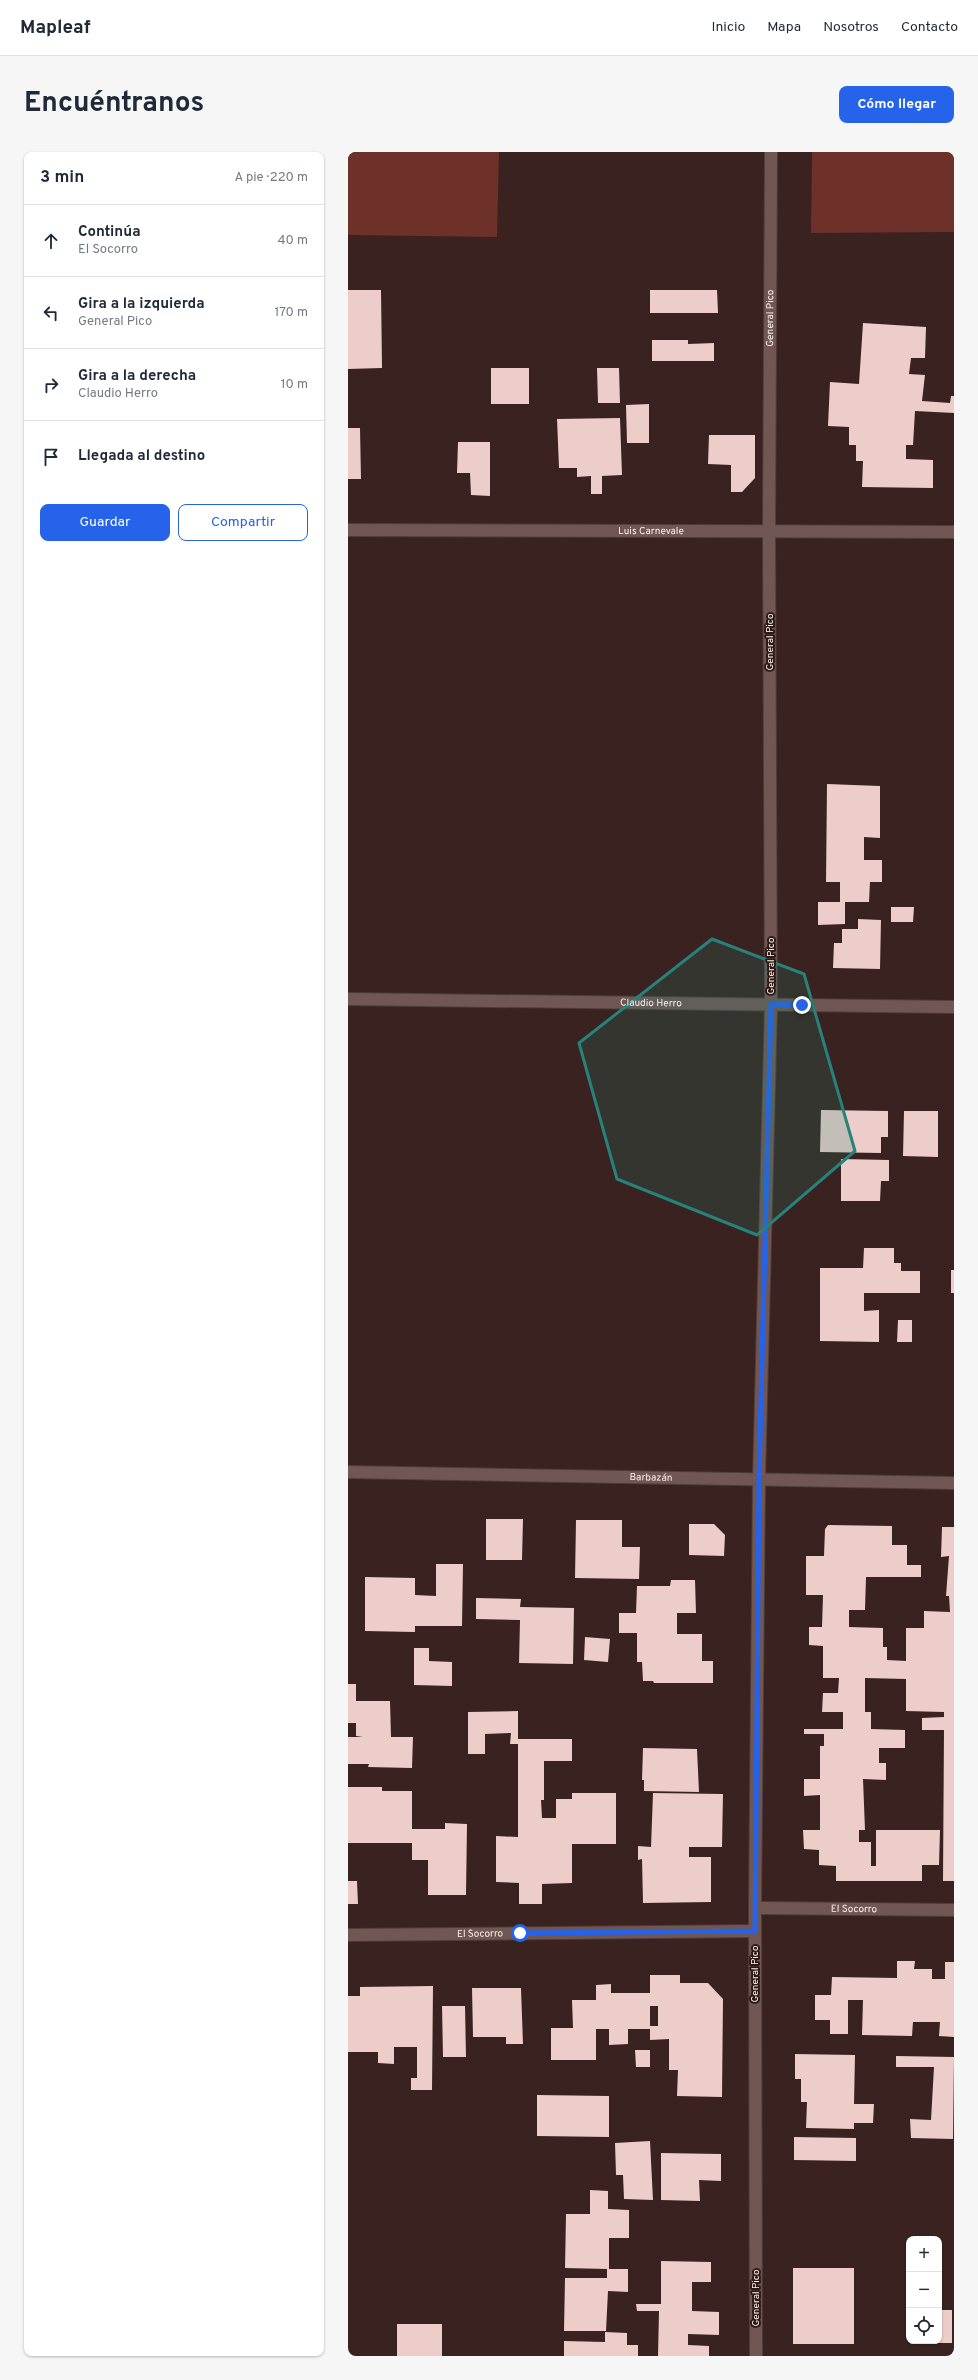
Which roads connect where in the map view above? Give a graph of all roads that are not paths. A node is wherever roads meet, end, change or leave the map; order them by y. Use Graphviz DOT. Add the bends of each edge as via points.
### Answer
graph roads {
  1 [pos="771,152"];
  2 [pos="348,530"];
  3 [pos="769,532"];
  4 [pos="954,532"];
  5 [pos="348,999"];
  6 [pos="771,1004"];
  7 [pos="954,1007"];
  8 [pos="348,1472"];
  9 [pos="759,1479"];
  10 [pos="954,1483"];
  11 [pos="755,1908"];
  12 [pos="954,1910"];
  13 [pos="755,1931"];
  14 [pos="348,1935"];
  15 [pos="756,2356"];
  1 -- 3 [label="street, General Pico"];
  2 -- 3 [label="street, Luis Carnevale"];
  3 -- 4 [label="street, Luis Carnevale"];
  3 -- 6 [label="street, General Pico"];
  5 -- 6 [label="street, Claudio Herro"];
  6 -- 7 [label="street, Claudio Herro"];
  6 -- 9 [label="street, General Pico"];
  8 -- 9 [label="street, Barbazán"];
  9 -- 10 [label="street, Barbazán"];
  9 -- 11 [label="street, General Pico"];
  11 -- 12 [label="street, El Socorro"];
  11 -- 13 [label="street, General Pico"];
  13 -- 14 [label="street, El Socorro"];
  13 -- 15 [label="street, General Pico"];
}
